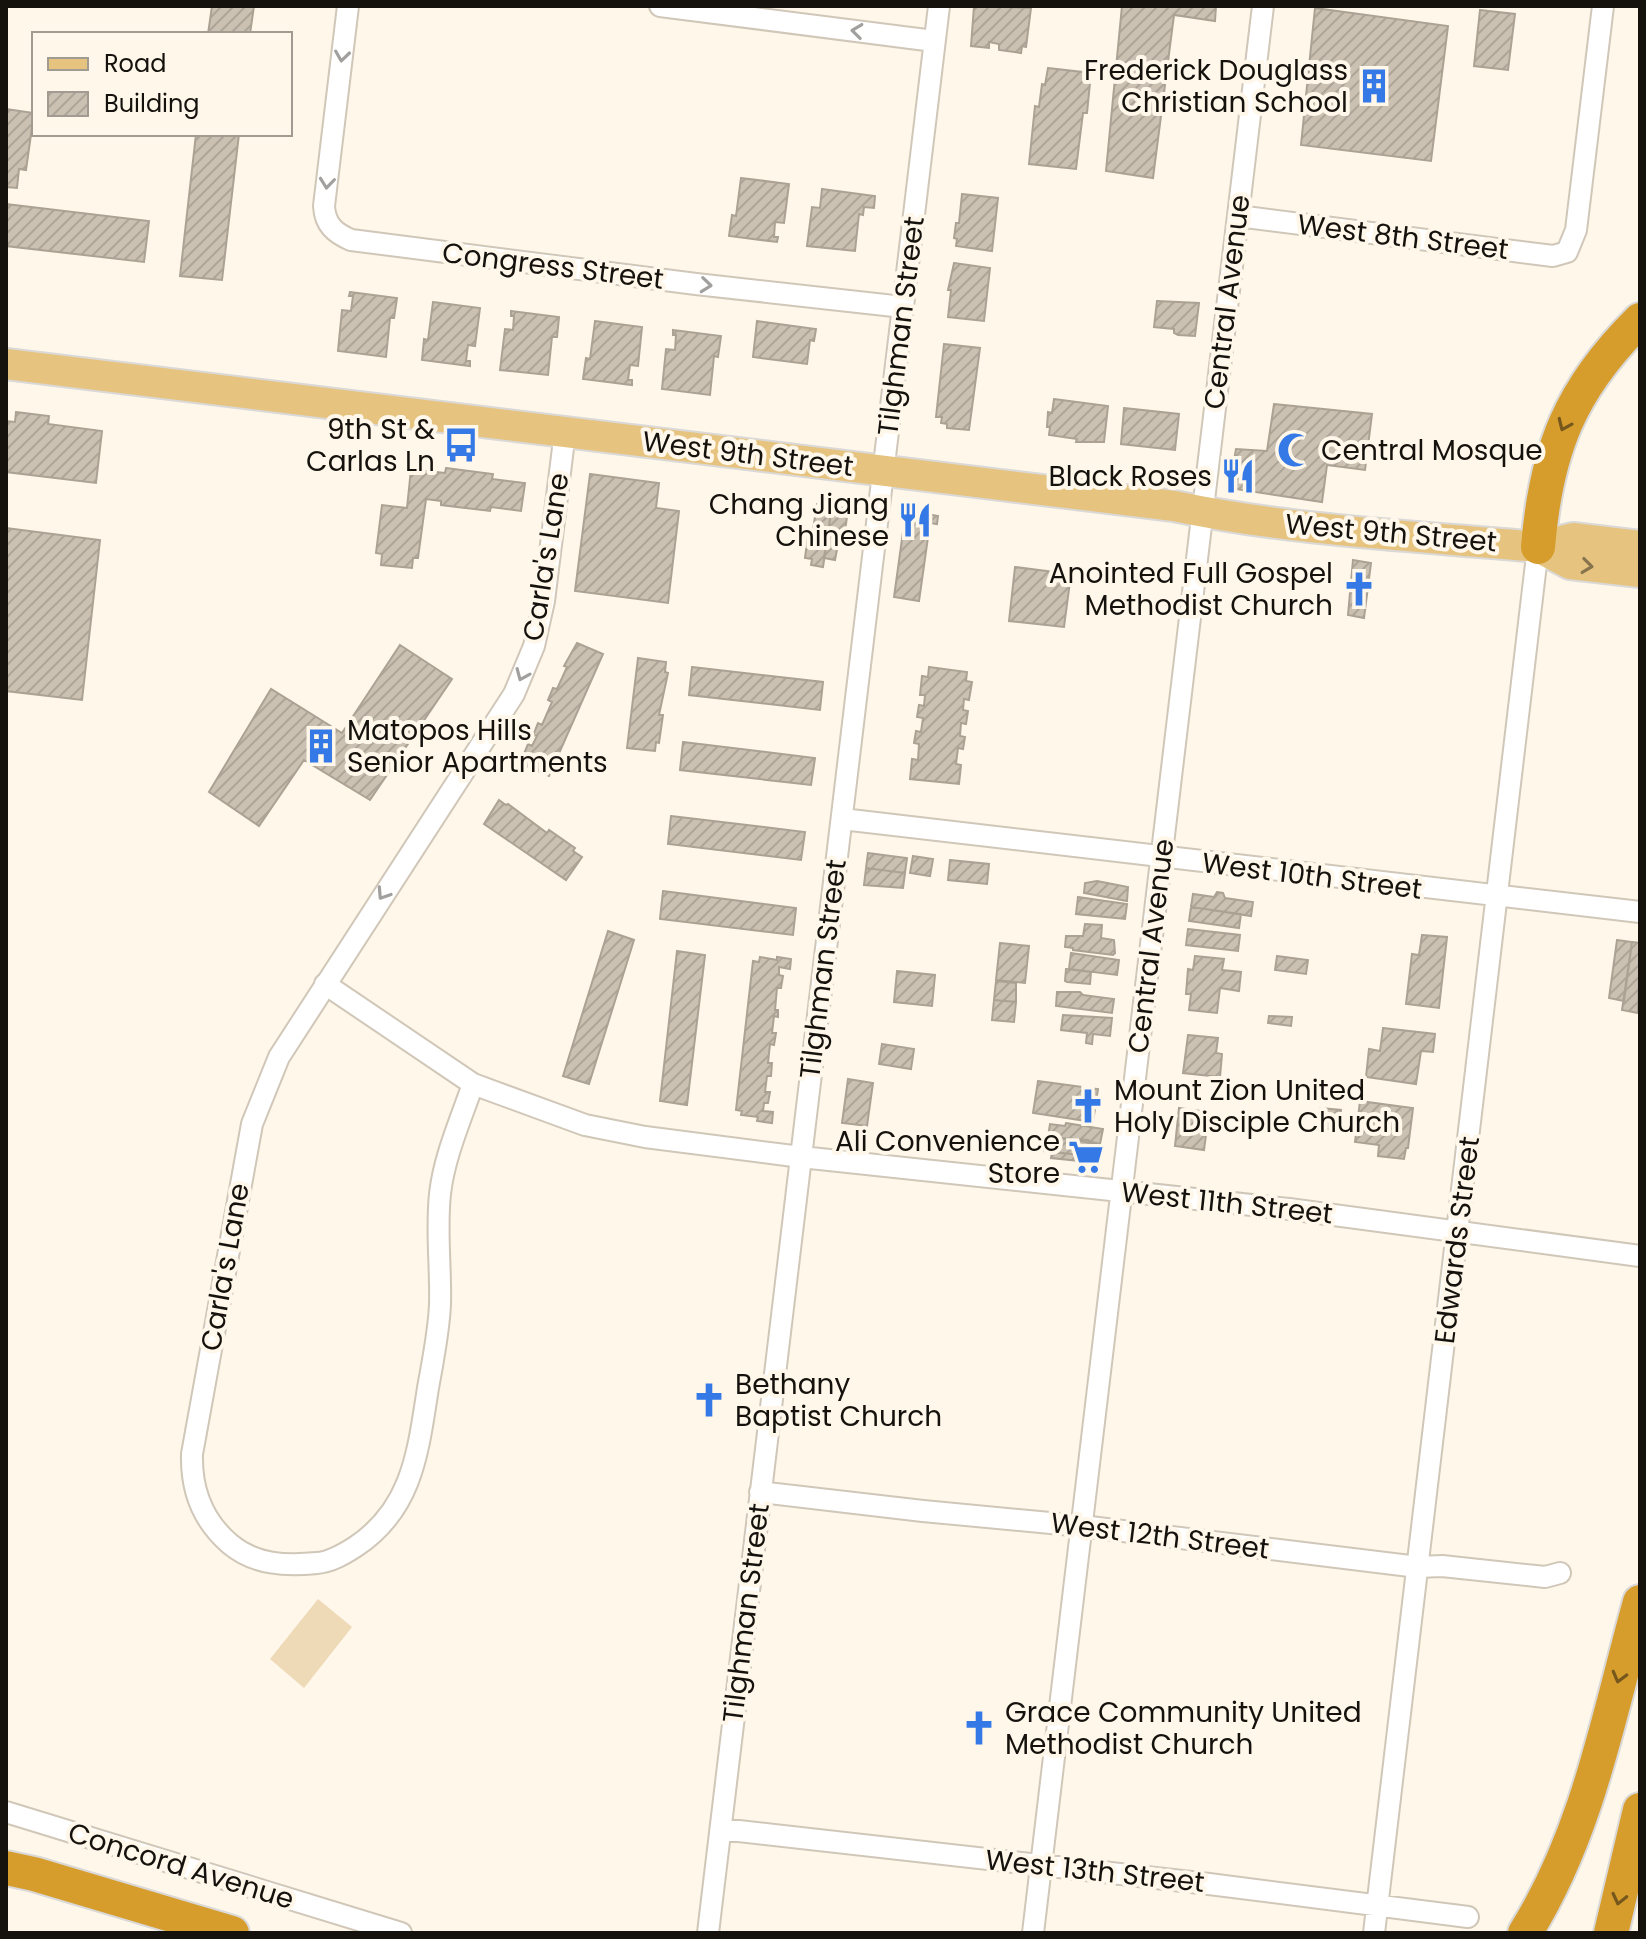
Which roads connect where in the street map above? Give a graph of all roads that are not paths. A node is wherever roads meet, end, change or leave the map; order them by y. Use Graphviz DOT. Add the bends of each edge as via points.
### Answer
graph roads {
  1 [pos="348,6"];
  2 [pos="660,6"];
  3 [pos="939,6"];
  4 [pos="1263,6"];
  5 [pos="1603,6"];
  6 [pos="934,41"];
  7 [pos="1238,216"];
  8 [pos="903,307"];
  9 [pos="1640,320"];
  10 [pos="1640,334"];
  11 [pos="1604,358"];
  12 [pos="6,364"];
  13 [pos="565,432"];
  14 [pos="883,470"];
  15 [pos="1203,512"];
  16 [pos="1640,546"];
  17 [pos="1538,547"];
  18 [pos="1640,572"];
  19 [pos="842,819"];
  20 [pos="1161,858"];
  21 [pos="1498,897"];
  22 [pos="1640,912"];
  23 [pos="325,984"];
  24 [pos="473,1084"];
  25 [pos="801,1157"];
  26 [pos="1121,1192"];
  27 [pos="1458,1231"];
  28 [pos="1640,1256"];
  29 [pos="760,1492"];
  30 [pos="1082,1526"];
  31 [pos="1418,1567"];
  32 [pos="1560,1573"];
  33 [pos="1640,1602"];
  34 [pos="1640,1810"];
  35 [pos="6,1812"];
  36 [pos="721,1829"];
  37 [pos="1041,1865"];
  38 [pos="20,1879"];
  39 [pos="1378,1904"];
  40 [pos="1468,1917"];
  41 [pos="162,1933"];
  42 [pos="232,1933"];
  43 [pos="401,1933"];
  44 [pos="708,1933"];
  45 [pos="1033,1933"];
  46 [pos="1374,1933"];
  47 [pos="1525,1933"];
  48 [pos="1611,1933"];
  1 -- 8 [label="street, Congress Street, one-way" via="325,214 334,231 351,240"];
  6 -- 2 [label="street, one-way"];
  3 -- 6 [label="street, Tilghman Street"];
  4 -- 7 [label="street, Central Avenue"];
  5 -- 7 [label="street, West 8th Street" via="1576,230 1567,252 1553,256"];
  6 -- 8 [label="street, Tilghman Street"];
  7 -- 15 [label="street, Central Avenue"];
  8 -- 14 [label="street, Tilghman Street"];
  9 -- 11 [label="highway"];
  10 -- 11 [label="highway"];
  11 -- 17 [label="highway, one-way" via="1561,430 1548,473"];
  12 -- 13 [label="main road, West 9th Street"];
  13 -- 14 [label="main road, West 9th Street"];
  13 -- 23 [label="street, Carla's Lane, one-way" via="544,601 534,646 514,694"];
  14 -- 15 [label="main road, West 9th Street"];
  14 -- 19 [label="street, Tilghman Street"];
  15 -- 17 [label="main road, West 9th Street" via="1323,529"];
  15 -- 20 [label="street, Central Avenue"];
  16 -- 17 [label="main road, West 9th Street" via="1573,538"];
  17 -- 18 [label="main road, West 9th Street, one-way" via="1570,564"];
  17 -- 21 [label="street, Edwards Street"];
  19 -- 20 [label="street, West 10th Street"];
  19 -- 25 [label="street, Tilghman Street"];
  20 -- 21 [label="street, West 10th Street"];
  20 -- 26 [label="street, Central Avenue"];
  21 -- 22 [label="street, West 10th Street"];
  21 -- 27 [label="street, Edwards Street"];
  23 -- 24 [label="street, West 11th Street"];
  23 -- 24 [label="street, Carla's Lane" via="279,1057 252,1124 192,1454 199,1505 217,1532 252,1558 275,1564 325,1562 371,1537 390,1518 408,1484 440,1307 440,1192"];
  24 -- 25 [label="street, West 11th Street" via="585,1125"];
  25 -- 26 [label="street, West 11th Street"];
  25 -- 29 [label="street, Tilghman Street"];
  26 -- 27 [label="street, West 11th Street"];
  26 -- 30 [label="street, Central Avenue"];
  27 -- 28 [label="street, West 11th Street"];
  27 -- 31 [label="street, Edwards Street"];
  29 -- 30 [label="street, West 12th Street"];
  29 -- 36 [label="street, Tilghman Street"];
  30 -- 31 [label="street, West 12th Street"];
  30 -- 37 [label="street, Central Avenue"];
  31 -- 32 [label="street, West 12th Street" via="1545,1577"];
  31 -- 39 [label="street, Edwards Street"];
  33 -- 47 [label="highway, one-way" via="1575,1831"];
  34 -- 48 [label="highway, one-way"];
  35 -- 43 [label="street, Concord Avenue"];
  36 -- 37 [label="street, West 13th Street"];
  36 -- 44 [label="street, Tilghman Street"];
  37 -- 39 [label="street, West 13th Street"];
  37 -- 45 [label="street, Central Avenue"];
  38 -- 41 [label="highway"];
  38 -- 42 [label="highway"];
  39 -- 40 [label="street, West 13th Street"];
  39 -- 46 [label="street, Edwards Street"];
}
